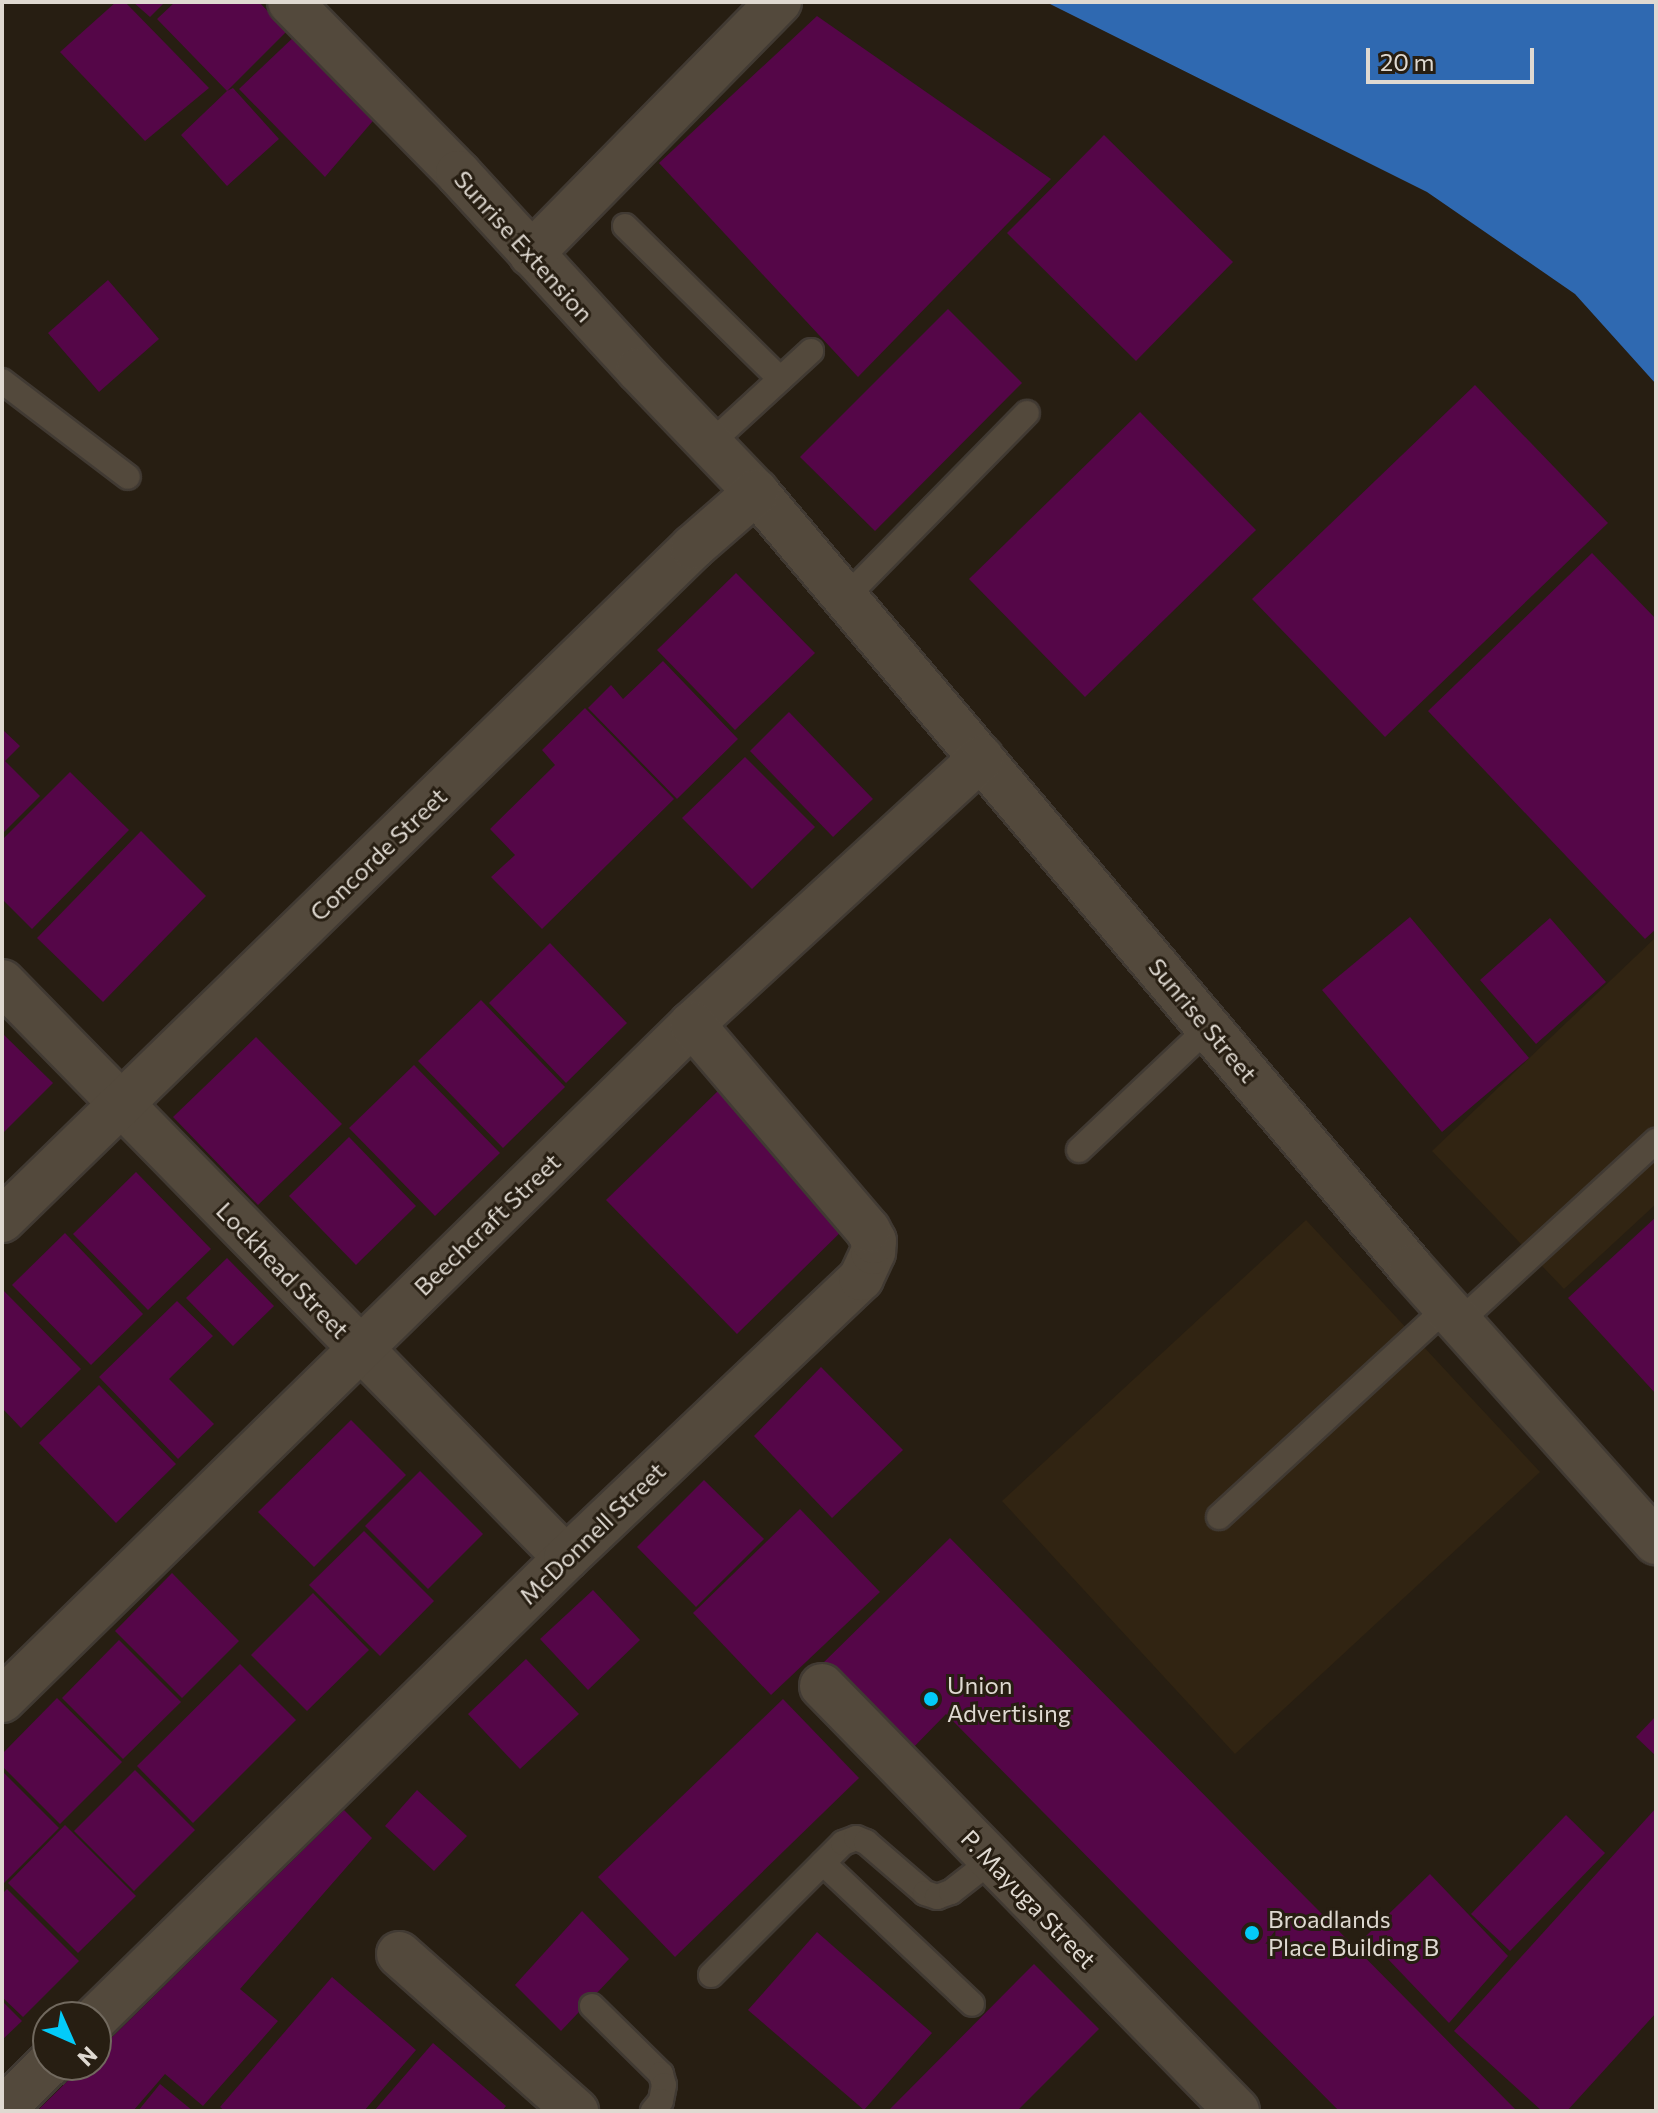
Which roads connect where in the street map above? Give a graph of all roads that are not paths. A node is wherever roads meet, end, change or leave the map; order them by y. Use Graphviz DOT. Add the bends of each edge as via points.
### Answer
graph roads {
  1 [pos="290,2"];
  2 [pos="779,2"];
  3 [pos="625,226"];
  4 [pos="531,254"];
  5 [pos="811,351"];
  6 [pos="780,379"];
  7 [pos="2,381"];
  8 [pos="1027,413"];
  9 [pos="711,443"];
  10 [pos="128,477"];
  11 [pos="756,492"];
  12 [pos="846,597"];
  13 [pos="981,758"];
  14 [pos="2,982"];
  15 [pos="692,1024"];
  16 [pos="1209,1027"];
  17 [pos="122,1102"];
  18 [pos="1656,1141"];
  19 [pos="1079,1150"];
  20 [pos="2,1220"];
  21 [pos="1452,1315"];
  22 [pos="358,1349"];
  23 [pos="1219,1517"];
  24 [pos="1656,1542"];
  25 [pos="566,1558"];
  26 [pos="822,1686"];
  27 [pos="2,1700"];
  28 [pos="992,1860"];
  29 [pos="823,1863"];
  30 [pos="399,1954"];
  31 [pos="711,1975"];
  32 [pos="112,2002"];
  33 [pos="972,2004"];
  34 [pos="592,2006"];
  35 [pos="32,2081"];
  36 [pos="2,2110"];
  37 [pos="576,2111"];
  38 [pos="653,2111"];
  39 [pos="1237,2111"];
  1 -- 4 [label="street, Sunrise Extension"];
  2 -- 4 [label="street"];
  3 -- 6 [label="lane"];
  4 -- 9 [label="street, Sunrise Extension"];
  5 -- 6 [label="lane"];
  6 -- 9 [label="lane"];
  7 -- 10 [label="lane"];
  8 -- 12 [label="lane"];
  9 -- 11 [label="street, Sunrise Extension"];
  11 -- 12 [label="street, Sunrise Street"];
  11 -- 17 [label="street, Concorde Street" via="693,547"];
  12 -- 13 [label="street, Sunrise Street"];
  13 -- 15 [label="street, Beechcraft Street"];
  13 -- 16 [label="street, Sunrise Street"];
  14 -- 17 [label="street, Lockhead Street"];
  15 -- 22 [label="street, Beechcraft Street"];
  15 -- 25 [label="street, McDonnell Street" via="868,1230 873,1252 861,1278"];
  16 -- 19 [label="lane"];
  16 -- 21 [label="street, Sunrise Street"];
  17 -- 20 [label="street, Concorde Street"];
  17 -- 22 [label="street, Lockhead Street"];
  18 -- 21 [label="lane"];
  21 -- 23 [label="lane"];
  21 -- 24 [label="street, Sunrise Street"];
  22 -- 25 [label="street, Lockhead Street"];
  22 -- 27 [label="street, Beechcraft Street"];
  25 -- 32 [label="street, McDonnell Street"];
  26 -- 28 [label="street, P. Mayuga Street"];
  28 -- 29 [label="lane" via="937,1897 856,1838"];
  28 -- 39 [label="street, P. Mayuga Street"];
  29 -- 31 [label="lane"];
  29 -- 33 [label="lane"];
  30 -- 37 [label="street"];
  34 -- 38 [label="lane" via="661,2074 661,2101"];
  35 -- 36 [label="street"];
}
